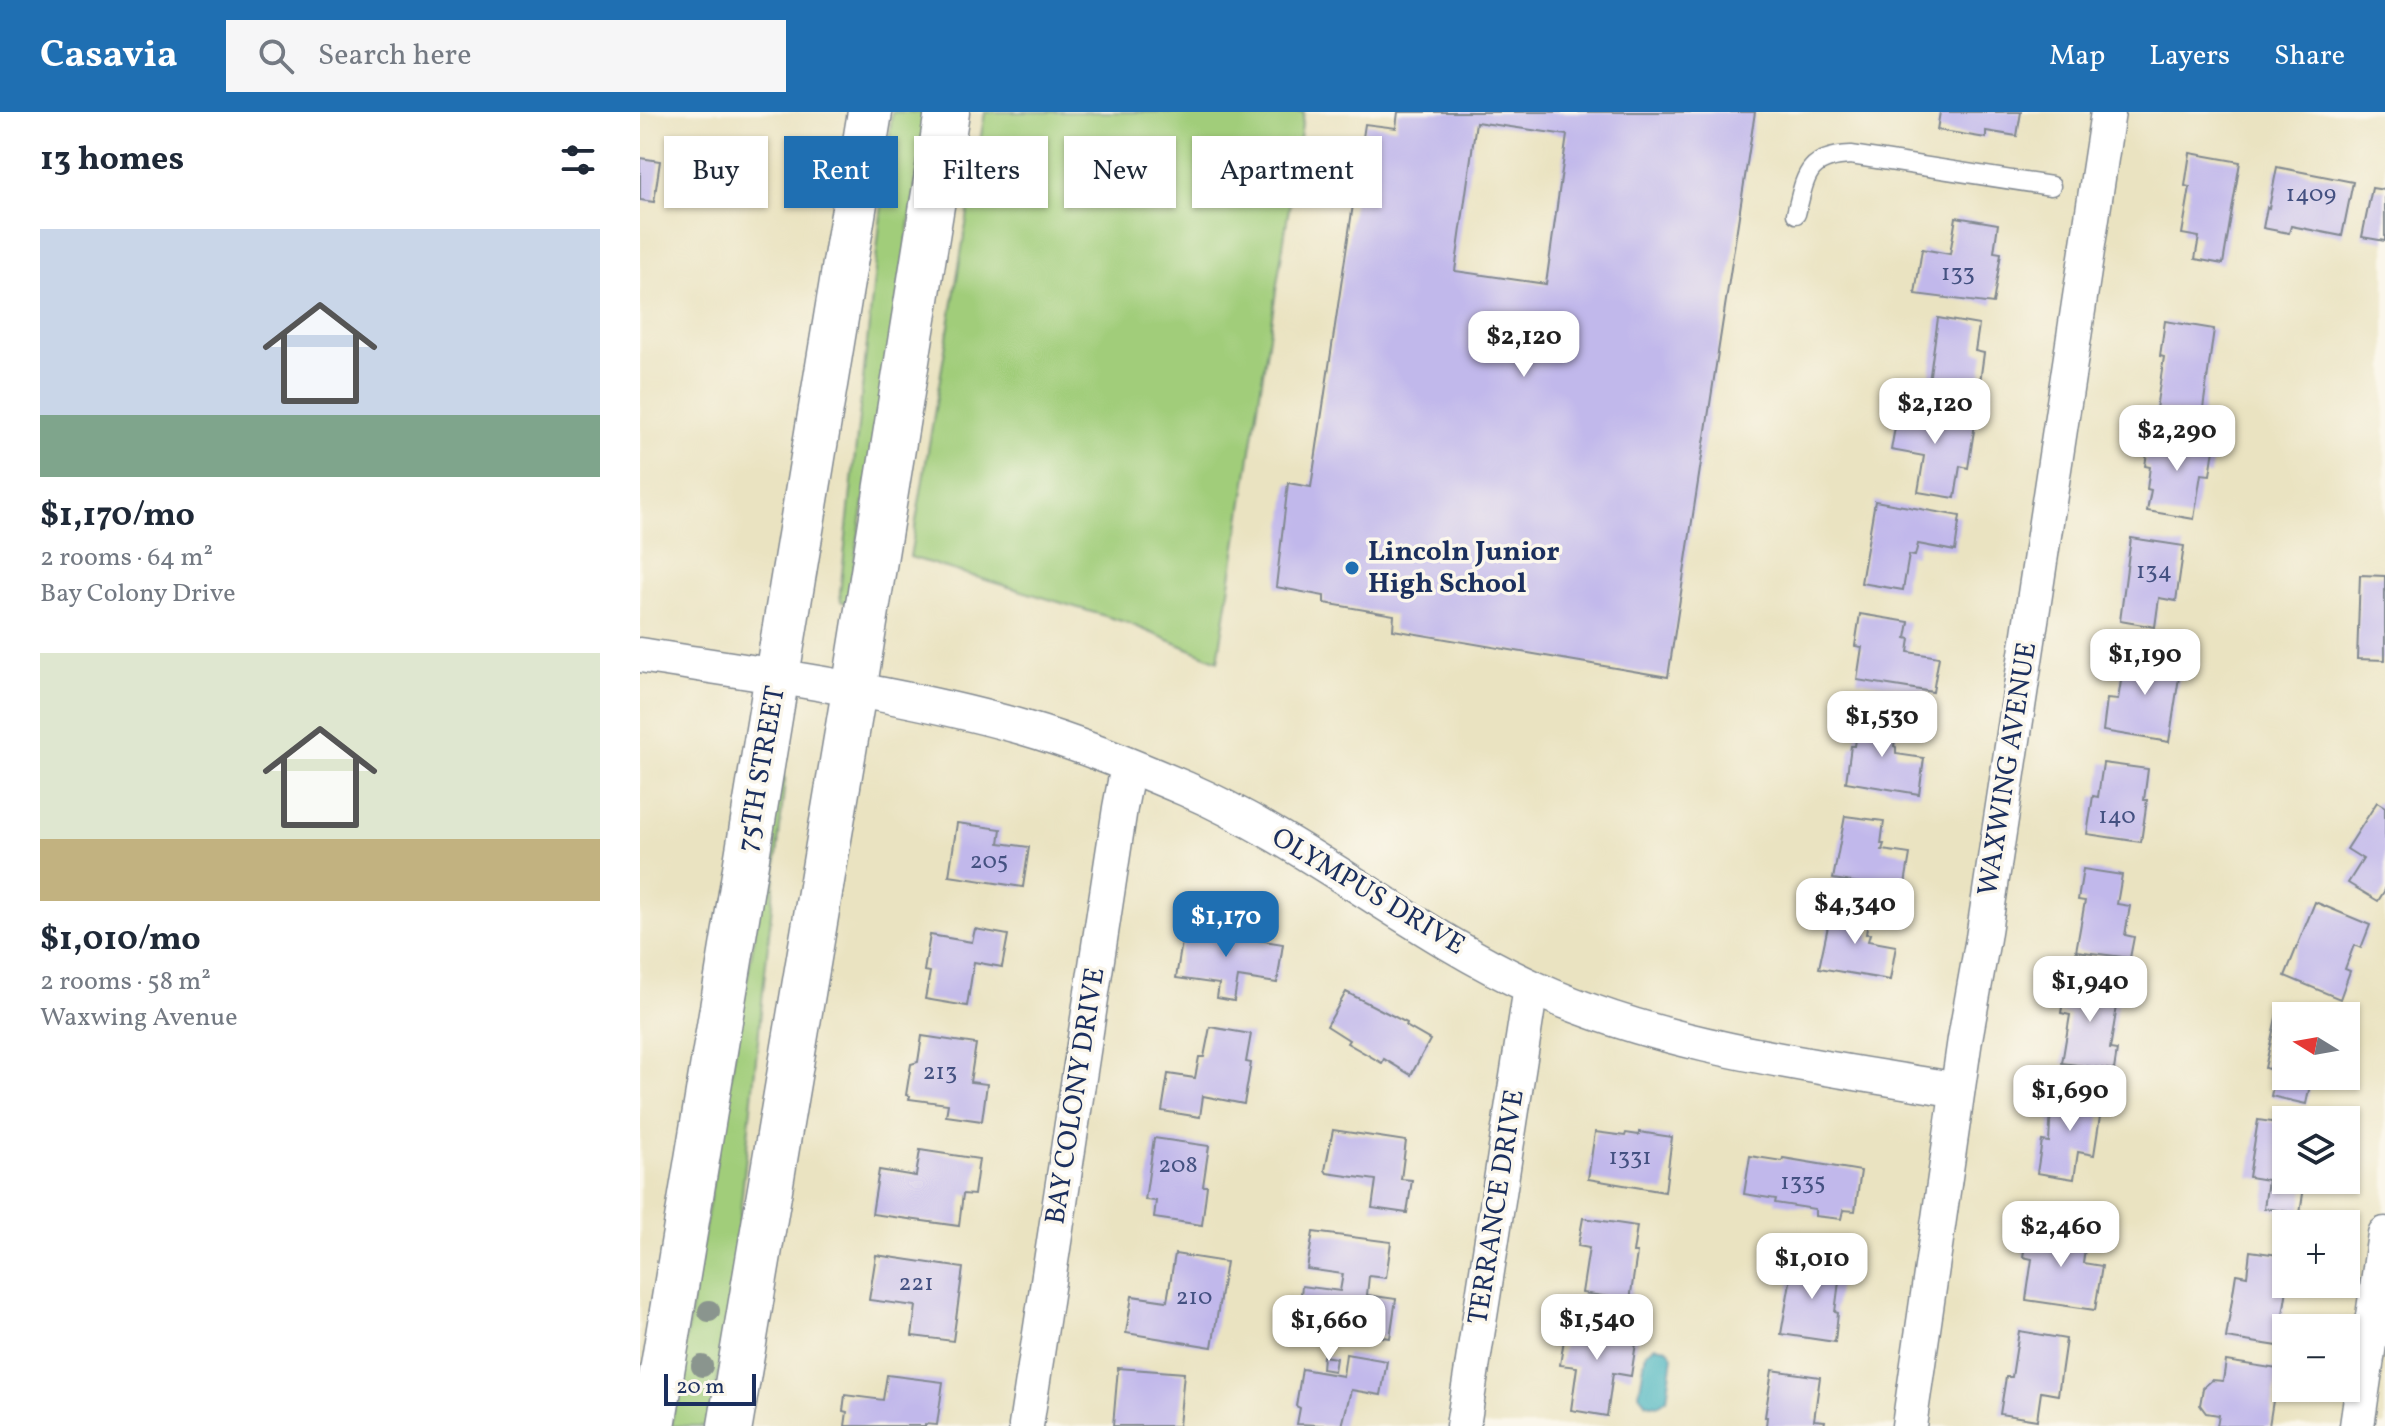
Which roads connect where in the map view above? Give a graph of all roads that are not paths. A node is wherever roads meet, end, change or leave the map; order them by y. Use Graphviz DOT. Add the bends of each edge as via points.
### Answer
graph roads {
  1 [pos="870,112"];
  2 [pos="947,112"];
  3 [pos="2108,112"];
  4 [pos="2051,186"];
  5 [pos="1796,214"];
  6 [pos="640,655"];
  7 [pos="777,678"];
  8 [pos="854,691"];
  9 [pos="1128,766"];
  10 [pos="1531,987"];
  11 [pos="1957,1090"];
  12 [pos="2385,1234"];
  13 [pos="2378,1323"];
  14 [pos="653,1426"];
  15 [pos="730,1426"];
  16 [pos="1026,1426"];
  17 [pos="1463,1426"];
  18 [pos="1909,1426"];
  19 [pos="2357,1426"];
  1 -- 7 [label="main road, 75TH STREET"];
  2 -- 8 [label="main road"];
  3 -- 11 [label="street, WAXWING AVENUE"];
  4 -- 5 [label="lane" via="1831,156 1813,165"];
  6 -- 7 [label="street, OLYMPUS DRIVE"];
  7 -- 8 [label="street, OLYMPUS DRIVE"];
  7 -- 14 [label="main road, 75TH STREET"];
  8 -- 9 [label="street, OLYMPUS DRIVE" via="1020,727"];
  8 -- 15 [label="main road"];
  9 -- 10 [label="street, OLYMPUS DRIVE" via="1267,830"];
  9 -- 16 [label="street, BAY COLONY DRIVE"];
  10 -- 11 [label="street, OLYMPUS DRIVE" via="1626,1024 1707,1046"];
  10 -- 17 [label="street, TERRANCE DRIVE"];
  11 -- 18 [label="street, WAXWING AVENUE"];
  12 -- 13 [label="street"];
  13 -- 19 [label="street"];
}
